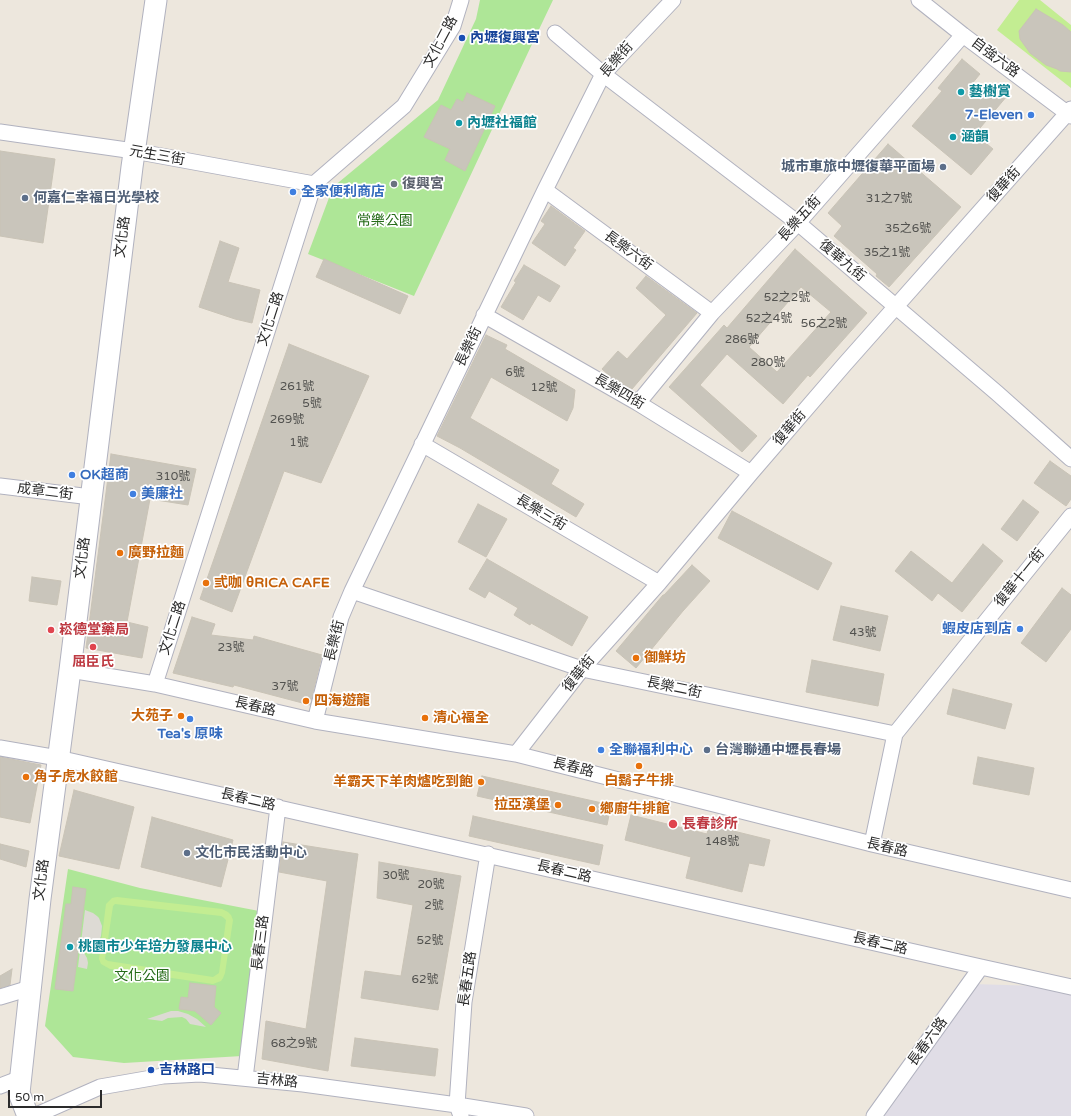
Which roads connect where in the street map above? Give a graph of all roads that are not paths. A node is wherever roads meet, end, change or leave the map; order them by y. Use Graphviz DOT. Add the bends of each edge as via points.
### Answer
graph roads {
  1 [pos="156,0"];
  2 [pos="461,0"];
  3 [pos="673,0"];
  4 [pos="919,0"];
  5 [pos="554,33"];
  6 [pos="963,35"];
  7 [pos="603,74"];
  8 [pos="1070,112"];
  9 [pos="0,132"];
  10 [pos="134,152"];
  11 [pos="314,184"];
  12 [pos="545,190"];
  13 [pos="798,223"];
  14 [pos="896,306"];
  15 [pos="712,313"];
  16 [pos="484,315"];
  17 [pos="638,403"];
  18 [pos="422,444"];
  19 [pos="1071,459"];
  20 [pos="751,473"];
  21 [pos="0,486"];
  22 [pos="91,497"];
  23 [pos="1071,516"];
  24 [pos="659,583"];
  25 [pos="352,591"];
  26 [pos="582,669"];
  27 [pos="70,670"];
  28 [pos="155,684"];
  29 [pos="315,721"];
  30 [pos="894,734"];
  31 [pos="0,748"];
  32 [pos="516,754"];
  33 [pos="58,758"];
  34 [pos="278,807"];
  35 [pos="872,844"];
  36 [pos="488,854"];
  37 [pos="1071,890"];
  38 [pos="981,967"];
  39 [pos="1071,987"];
  40 [pos="30,988"];
  41 [pos="0,996"];
  42 [pos="21,1078"];
  43 [pos="245,1078"];
  44 [pos="0,1086"];
  45 [pos="459,1110"];
  46 [pos="28,1116"];
  47 [pos="34,1116"];
  48 [pos="526,1116"];
  49 [pos="874,1116"];
  1 -- 10 [label="street, 文化路"];
  2 -- 11 [label="street, 文化二路" via="453,26 404,106"];
  3 -- 7 [label="street, 長樂街"];
  4 -- 6 [label="street, 自強六路"];
  5 -- 7 [label="street, 復華九街"];
  6 -- 8 [label="street, 自強六路"];
  6 -- 13 [label="street, 長樂五街"];
  7 -- 12 [label="street, 長樂街"];
  7 -- 13 [label="street, 復華九街"];
  8 -- 14 [label="street, 復華街"];
  9 -- 10 [label="street, 元生三街"];
  10 -- 11 [label="street, 元生三街"];
  10 -- 22 [label="street, 文化路"];
  11 -- 28 [label="street, 文化二路"];
  12 -- 15 [label="street, 長樂六街"];
  12 -- 16 [label="street, 長樂街"];
  13 -- 14 [label="street, 復華九街"];
  13 -- 15 [label="street, 長樂五街"];
  14 -- 19 [label="street, 復華九街"];
  14 -- 20 [label="street, 復華街"];
  15 -- 17 [label="street, 長樂五街"];
  16 -- 17 [label="street, 長樂四街"];
  16 -- 18 [label="street, 長樂街"];
  17 -- 20 [label="street, 長樂四街"];
  18 -- 24 [label="street, 長樂三街"];
  18 -- 25 [label="street, 長樂街"];
  20 -- 24 [label="street, 復華街"];
  21 -- 22 [label="street, 成章二街"];
  22 -- 27 [label="street, 文化路"];
  23 -- 30 [label="street, 復華十一街"];
  24 -- 26 [label="street, 復華街"];
  25 -- 26 [label="street, 長樂二街"];
  25 -- 29 [label="street, 長樂街" via="341,617"];
  26 -- 30 [label="street, 長樂二街"];
  26 -- 32 [label="street, 復華街"];
  27 -- 28 [label="street, 長春路"];
  27 -- 33 [label="street, 文化路"];
  28 -- 29 [label="street, 長春路"];
  29 -- 32 [label="street, 長春路"];
  30 -- 35 [label="street"];
  31 -- 33 [label="street, 長春二路"];
  32 -- 35 [label="street, 長春路"];
  33 -- 34 [label="street, 長春二路"];
  33 -- 40 [label="street, 文化路"];
  34 -- 36 [label="street, 長春二路"];
  34 -- 43 [label="street, 長春三路"];
  35 -- 37 [label="street, 長春路"];
  36 -- 38 [label="street, 長春二路"];
  36 -- 45 [label="street, 長春五路" via="464,1002"];
  38 -- 39 [label="street, 長春二路"];
  38 -- 49 [label="street, 長春六路"];
  40 -- 41 [label="street"];
  40 -- 42 [label="street, 文化路"];
  42 -- 44 [label="street"];
  42 -- 46 [label="street, 文化路" via="19,1093"];
  43 -- 45 [label="street, 吉林路" via="303,1084"];
  43 -- 47 [label="street, 吉林路" via="200,1074 163,1076 100,1087"];
  45 -- 48 [label="street, 吉林路"];
}
